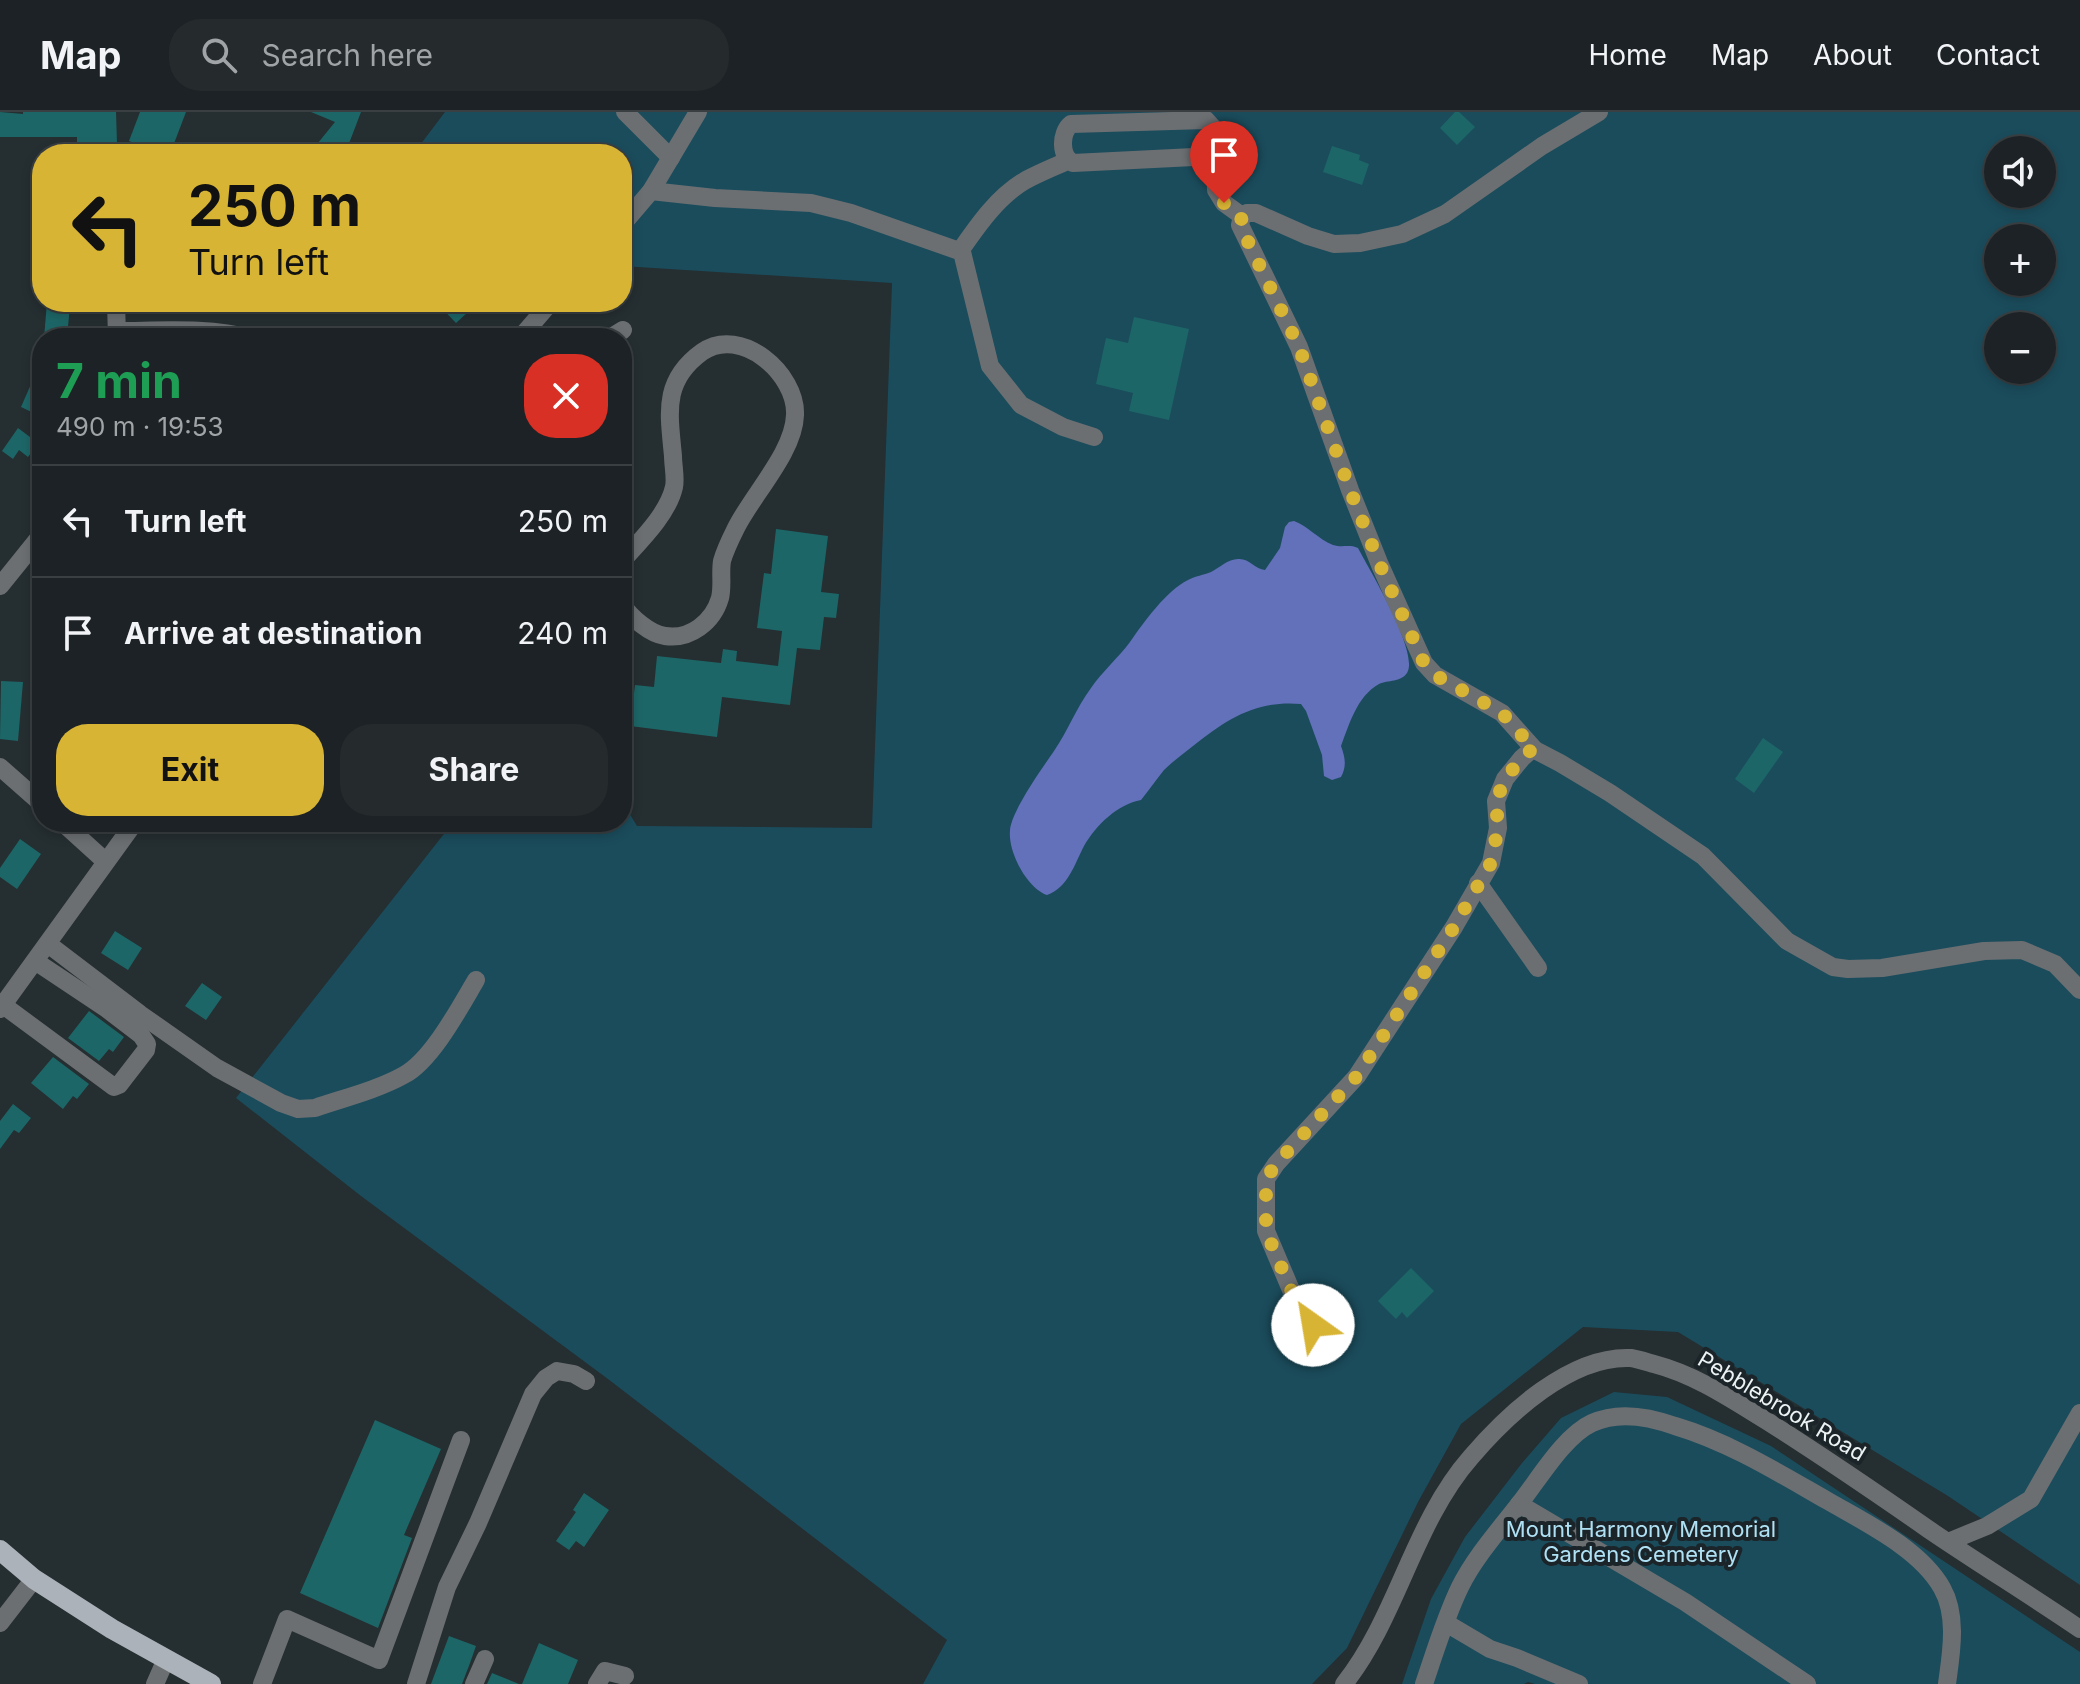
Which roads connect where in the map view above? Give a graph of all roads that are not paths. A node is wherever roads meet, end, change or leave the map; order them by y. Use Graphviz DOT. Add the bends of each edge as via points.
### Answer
graph roads {
  1 [pos="625,112"];
  2 [pos="698,112"];
  3 [pos="1599,112"];
  4 [pos="1214,156"];
  5 [pos="671,158"];
  6 [pos="1067,161"];
  7 [pos="651,191"];
  8 [pos="632,213"];
  9 [pos="1242,216"];
  10 [pos="960,251"];
  11 [pos="542,312"];
  12 [pos="529,328"];
  13 [pos="1094,437"];
  14 [pos="32,546"];
  15 [pos="632,550"];
  16 [pos="0,586"];
  17 [pos="632,616"];
  18 [pos="1535,750"];
  19 [pos="0,767"];
  20 [pos="32,795"];
  21 [pos="73,832"];
  22 [pos="127,832"];
  23 [pos="105,861"];
  24 [pos="1478,883"];
  25 [pos="48,944"];
  26 [pos="35,961"];
  27 [pos="1538,968"];
  28 [pos="476,980"];
  29 [pos="2080,990"];
  30 [pos="1,1007"];
  31 [pos="1313,1325"];
  32 [pos="586,1381"];
  33 [pos="2080,1413"];
  34 [pos="461,1440"];
  35 [pos="1519,1504"];
  36 [pos="1948,1542"];
  37 [pos="0,1550"];
  38 [pos="34,1579"];
  39 [pos="0,1623"];
  40 [pos="1446,1623"];
  41 [pos="2080,1629"];
  42 [pos="166,1659"];
  43 [pos="485,1659"];
  44 [pos="625,1676"];
  45 [pos="155,1684"];
  46 [pos="211,1684"];
  47 [pos="262,1684"];
  48 [pos="416,1684"];
  49 [pos="474,1684"];
  50 [pos="597,1684"];
  51 [pos="1344,1684"];
  52 [pos="1424,1684"];
  53 [pos="1579,1684"];
  54 [pos="1807,1684"];
  55 [pos="1947,1684"];
  1 -- 5 [label="street"];
  2 -- 5 [label="street"];
  3 -- 9 [label="street" via="1445,214 1402,234 1334,244 1256,213"];
  4 -- 6 [label="street"];
  4 -- 6 [label="street" via="1214,129 1200,119 1071,124 1064,136"];
  4 -- 9 [label="street" via="1216,190"];
  5 -- 7 [label="street"];
  6 -- 10 [label="street" via="1003,197"];
  7 -- 8 [label="street"];
  7 -- 10 [label="street" via="811,203"];
  9 -- 18 [label="street" via="1240,225 1299,347 1350,490 1424,663 1435,675 1502,713"];
  10 -- 13 [label="street" via="990,366 1021,405"];
  11 -- 12 [label="street"];
  14 -- 16 [label="street"];
  15 -- 17 [label="street" via="651,529 674,487 669,413 682,370 715,346 727,344 758,355 782,375 795,417 786,448 735,531 723,561 716,609 698,629 676,638 658,635"];
  18 -- 24 [label="street" via="1505,779 1496,801 1498,828 1491,863"];
  18 -- 29 [label="street" via="1703,856 1787,941 1833,967 1882,968 2022,950 2055,964"];
  19 -- 20 [label="street"];
  21 -- 23 [label="street"];
  22 -- 23 [label="street"];
  23 -- 25 [label="street"];
  24 -- 27 [label="street"];
  24 -- 31 [label="street" via="1357,1076 1266,1179 1266,1231 1294,1297"];
  25 -- 26 [label="street"];
  25 -- 28 [label="street" via="217,1068 298,1109 315,1108 407,1074 441,1036"];
  26 -- 30 [label="street"];
  26 -- 30 [label="street" via="141,1035 146,1050 114,1087"];
  32 -- 48 [label="street" via="557,1371 533,1394 447,1587"];
  33 -- 36 [label="street" via="2031,1499"];
  34 -- 47 [label="street" via="379,1660 287,1619"];
  35 -- 40 [label="street" via="1468,1571"];
  35 -- 54 [label="street" via="1685,1602"];
  35 -- 55 [label="street" via="1559,1452 1594,1422 1634,1416 1722,1444 1871,1526 1930,1571 1944,1590 1952,1620"];
  36 -- 41 [label="street, Pebblebrook Road"];
  36 -- 51 [label="street, Pebblebrook Road" via="1710,1386 1631,1358 1596,1362 1570,1372 1538,1395 1469,1459 1439,1502 1382,1621"];
  37 -- 38 [label="main road"];
  38 -- 39 [label="street"];
  38 -- 42 [label="main road"];
  40 -- 52 [label="street"];
  40 -- 53 [label="street" via="1490,1649"];
  42 -- 45 [label="street"];
  42 -- 46 [label="main road"];
  43 -- 49 [label="street"];
  44 -- 50 [label="street" via="605,1671"];
}
